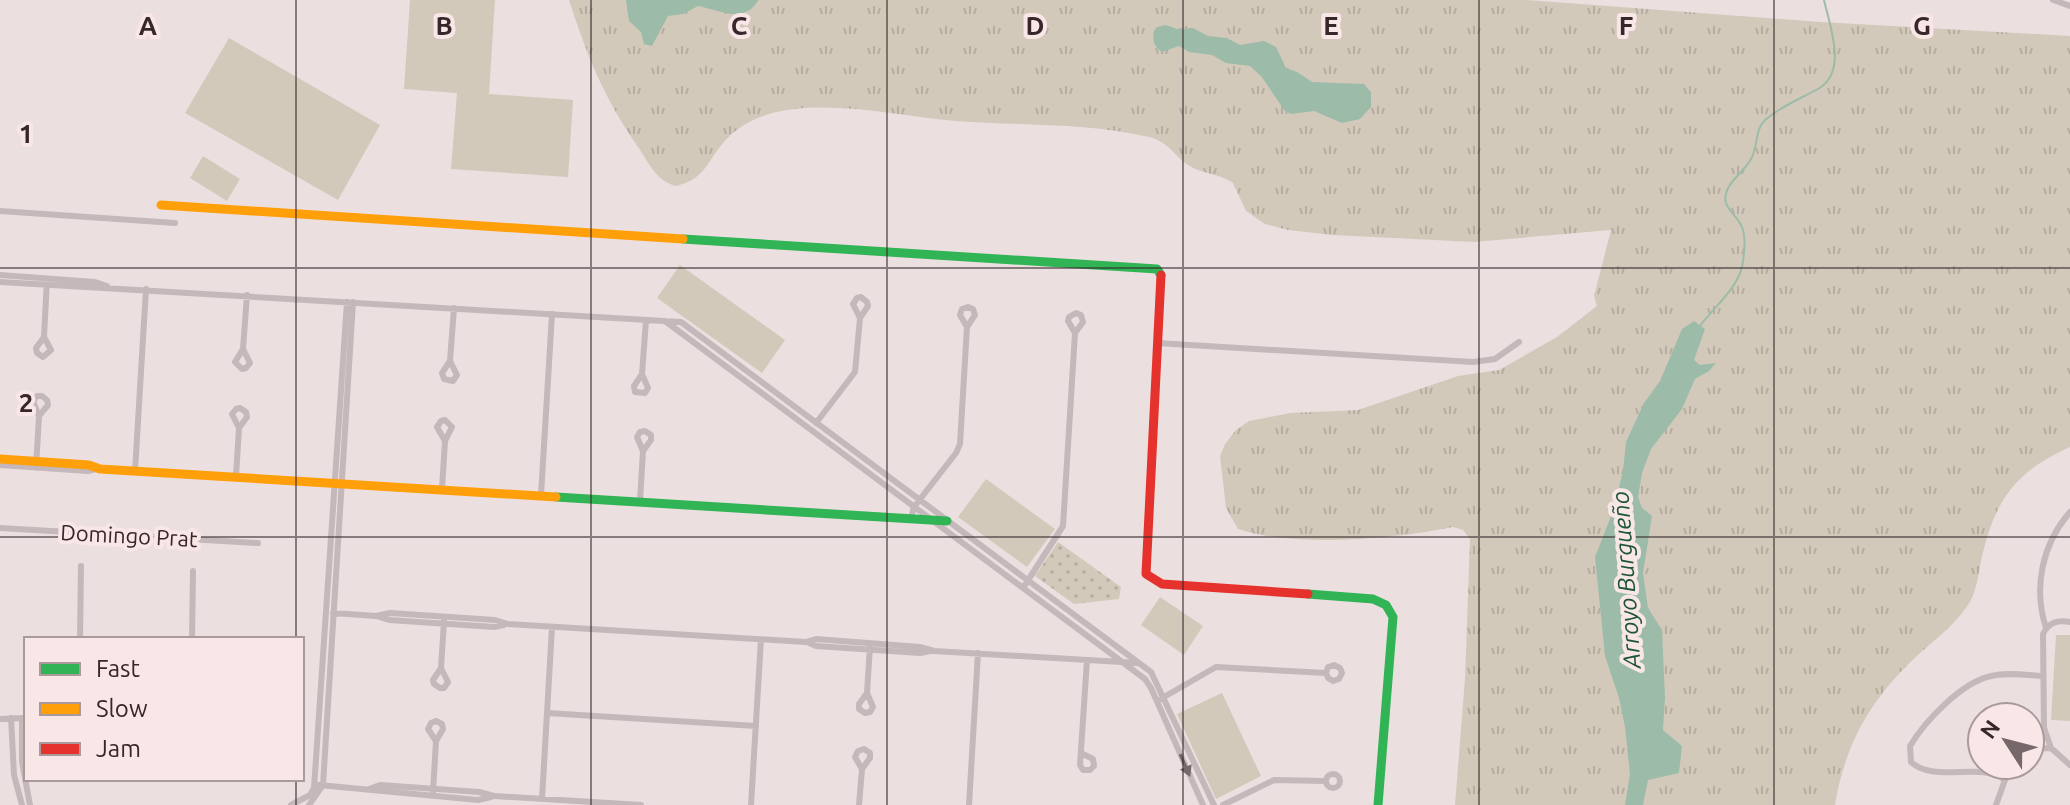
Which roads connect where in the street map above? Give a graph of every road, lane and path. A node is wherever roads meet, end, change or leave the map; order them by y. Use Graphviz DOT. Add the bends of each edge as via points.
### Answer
graph roads {
  1 [pos="2053,0"];
  2 [pos="2070,6"];
  3 [pos="161,205"];
  4 [pos="0,211"];
  5 [pos="175,223"];
  6 [pos="0,275"];
  7 [pos="0,282"];
  8 [pos="47,282"];
  9 [pos="146,289"];
  10 [pos="247,295"];
  11 [pos="350,302"];
  12 [pos="454,308"];
  13 [pos="552,314"];
  14 [pos="860,318"];
  15 [pos="646,320"];
  16 [pos="665,321"];
  17 [pos="967,327"];
  18 [pos="1075,333"];
  19 [pos="44,337"];
  20 [pos="1519,342"];
  21 [pos="1157,343"];
  22 [pos="243,349"];
  23 [pos="450,361"];
  24 [pos="642,374"];
  25 [pos="39,416"];
  26 [pos="816,423"];
  27 [pos="239,428"];
  28 [pos="810,430"];
  29 [pos="445,441"];
  30 [pos="643,451"];
  31 [pos="0,462"];
  32 [pos="36,465"];
  33 [pos="135,471"];
  34 [pos="236,476"];
  35 [pos="338,482"];
  36 [pos="442,489"];
  37 [pos="541,495"];
  38 [pos="919,500"];
  39 [pos="640,501"];
  40 [pos="914,507"];
  41 [pos="2070,512"];
  42 [pos="911,518"];
  43 [pos="932,520"];
  44 [pos="947,521"];
  45 [pos="0,528"];
  46 [pos="258,543"];
  47 [pos="81,566"];
  48 [pos="193,571"];
  49 [pos="1028,581"];
  50 [pos="1023,588"];
  51 [pos="330,613"];
  52 [pos="1078,618"];
  53 [pos="444,620"];
  54 [pos="2070,622"];
  55 [pos="1073,626"];
  56 [pos="552,627"];
  57 [pos="2046,628"];
  58 [pos="80,637"];
  59 [pos="192,637"];
  60 [pos="761,639"];
  61 [pos="1110,642"];
  62 [pos="870,646"];
  63 [pos="1105,649"];
  64 [pos="978,653"];
  65 [pos="1087,660"];
  66 [pos="1101,661"];
  67 [pos="1122,662"];
  68 [pos="1138,663"];
  69 [pos="441,668"];
  70 [pos="1326,673"];
  71 [pos="2043,676"];
  72 [pos="867,693"];
  73 [pos="1164,696"];
  74 [pos="1157,701"];
  75 [pos="2043,701"];
  76 [pos="547,713"];
  77 [pos="11,718"];
  78 [pos="24,718"];
  79 [pos="0,719"];
  80 [pos="756,726"];
  81 [pos="2046,734"];
  82 [pos="436,741"];
  83 [pos="2046,748"];
  84 [pos="2051,748"];
  85 [pos="1081,753"];
  86 [pos="2070,765"];
  87 [pos="862,769"];
  88 [pos="1966,771"];
  89 [pos="24,773"];
  90 [pos="26,781"];
  91 [pos="1325,781"];
  92 [pos="2005,781"];
  93 [pos="319,785"];
  94 [pos="433,792"];
  95 [pos="542,799"];
  96 [pos="22,805"];
  97 [pos="30,805"];
  98 [pos="291,805"];
  99 [pos="309,805"];
  100 [pos="641,805"];
  101 [pos="751,805"];
  102 [pos="859,805"];
  103 [pos="969,805"];
  104 [pos="1203,805"];
  105 [pos="1214,805"];
  106 [pos="1223,805"];
  107 [pos="1378,805"];
  108 [pos="1996,805"];
  1 -- 2 [label="street"];
  3 -- 21 [label="street" via="1151,267 1161,275"];
  4 -- 5 [label="street"];
  6 -- 8 [label="street"];
  7 -- 8 [label="street"];
  8 -- 9 [label="street"];
  8 -- 19 [label="street"];
  9 -- 10 [label="street"];
  9 -- 33 [label="street"];
  10 -- 11 [label="street"];
  10 -- 22 [label="street"];
  11 -- 12 [label="street"];
  11 -- 35 [label="street"];
  12 -- 13 [label="street"];
  12 -- 23 [label="street"];
  13 -- 15 [label="street"];
  13 -- 37 [label="street"];
  14 -- 26 [label="street" via="855,372"];
  15 -- 16 [label="street"];
  15 -- 24 [label="street"];
  16 -- 26 [label="street" via="681,322"];
  16 -- 28 [label="street"];
  17 -- 38 [label="street" via="960,444"];
  18 -- 49 [label="street" via="1063,526"];
  20 -- 21 [label="street" via="1481,362"];
  21 -- 107 [label="street" via="1146,574 1162,584 1373,599 1386,605 1393,617"];
  25 -- 32 [label="street"];
  26 -- 28 [label="street"];
  26 -- 38 [label="street"];
  27 -- 34 [label="street"];
  28 -- 40 [label="street"];
  29 -- 36 [label="street"];
  30 -- 39 [label="street"];
  31 -- 32 [label="street"];
  32 -- 33 [label="street"];
  33 -- 34 [label="street"];
  34 -- 35 [label="street"];
  35 -- 36 [label="street"];
  35 -- 51 [label="street"];
  36 -- 37 [label="street"];
  37 -- 39 [label="street"];
  38 -- 40 [label="street"];
  38 -- 44 [label="street"];
  39 -- 42 [label="street"];
  40 -- 42 [label="street"];
  40 -- 43 [label="street"];
  41 -- 57 [label="street" via="2051,539 2042,573 2039,600"];
  42 -- 43 [label="street"];
  43 -- 44 [label="street"];
  43 -- 50 [label="street"];
  44 -- 49 [label="street"];
  45 -- 46 [label="street, Domingo Prat"];
  47 -- 58 [label="street"];
  48 -- 59 [label="street"];
  49 -- 50 [label="street"];
  49 -- 52 [label="street"];
  50 -- 55 [label="street"];
  51 -- 53 [label="street"];
  51 -- 93 [label="street"];
  52 -- 55 [label="street"];
  52 -- 61 [label="street"];
  53 -- 56 [label="street"];
  53 -- 69 [label="street"];
  54 -- 57 [label="street" via="2057,621"];
  55 -- 63 [label="street"];
  56 -- 60 [label="street"];
  56 -- 76 [label="street"];
  57 -- 71 [label="street"];
  60 -- 62 [label="street"];
  60 -- 80 [label="street"];
  61 -- 63 [label="street"];
  61 -- 68 [label="street"];
  62 -- 64 [label="street"];
  62 -- 72 [label="street"];
  63 -- 66 [label="street"];
  63 -- 67 [label="street"];
  64 -- 65 [label="street"];
  64 -- 103 [label="street"];
  65 -- 66 [label="street"];
  65 -- 85 [label="street"];
  66 -- 67 [label="street"];
  67 -- 68 [label="street"];
  67 -- 74 [label="street" via="1145,679"];
  68 -- 73 [label="street" via="1154,676"];
  70 -- 73 [label="street" via="1216,667"];
  71 -- 75 [label="street"];
  71 -- 88 [label="street" via="1979,679 1946,704 1910,746 1911,762 1921,768"];
  73 -- 74 [label="street"];
  73 -- 105 [label="street"];
  74 -- 104 [label="street, one-way"];
  76 -- 80 [label="street"];
  76 -- 95 [label="street"];
  77 -- 78 [label="street"];
  77 -- 79 [label="street"];
  77 -- 96 [label="street" via="14,775"];
  78 -- 89 [label="street"];
  80 -- 101 [label="street"];
  81 -- 84 [label="street"];
  82 -- 94 [label="street"];
  83 -- 84 [label="street"];
  84 -- 86 [label="street"];
  87 -- 102 [label="street"];
  90 -- 97 [label="street"];
  91 -- 106 [label="street" via="1272,781"];
  92 -- 108 [label="street"];
  93 -- 94 [label="street"];
  93 -- 98 [label="street"];
  93 -- 99 [label="street"];
  94 -- 95 [label="street" via="478,800"];
  95 -- 100 [label="street"];
}
